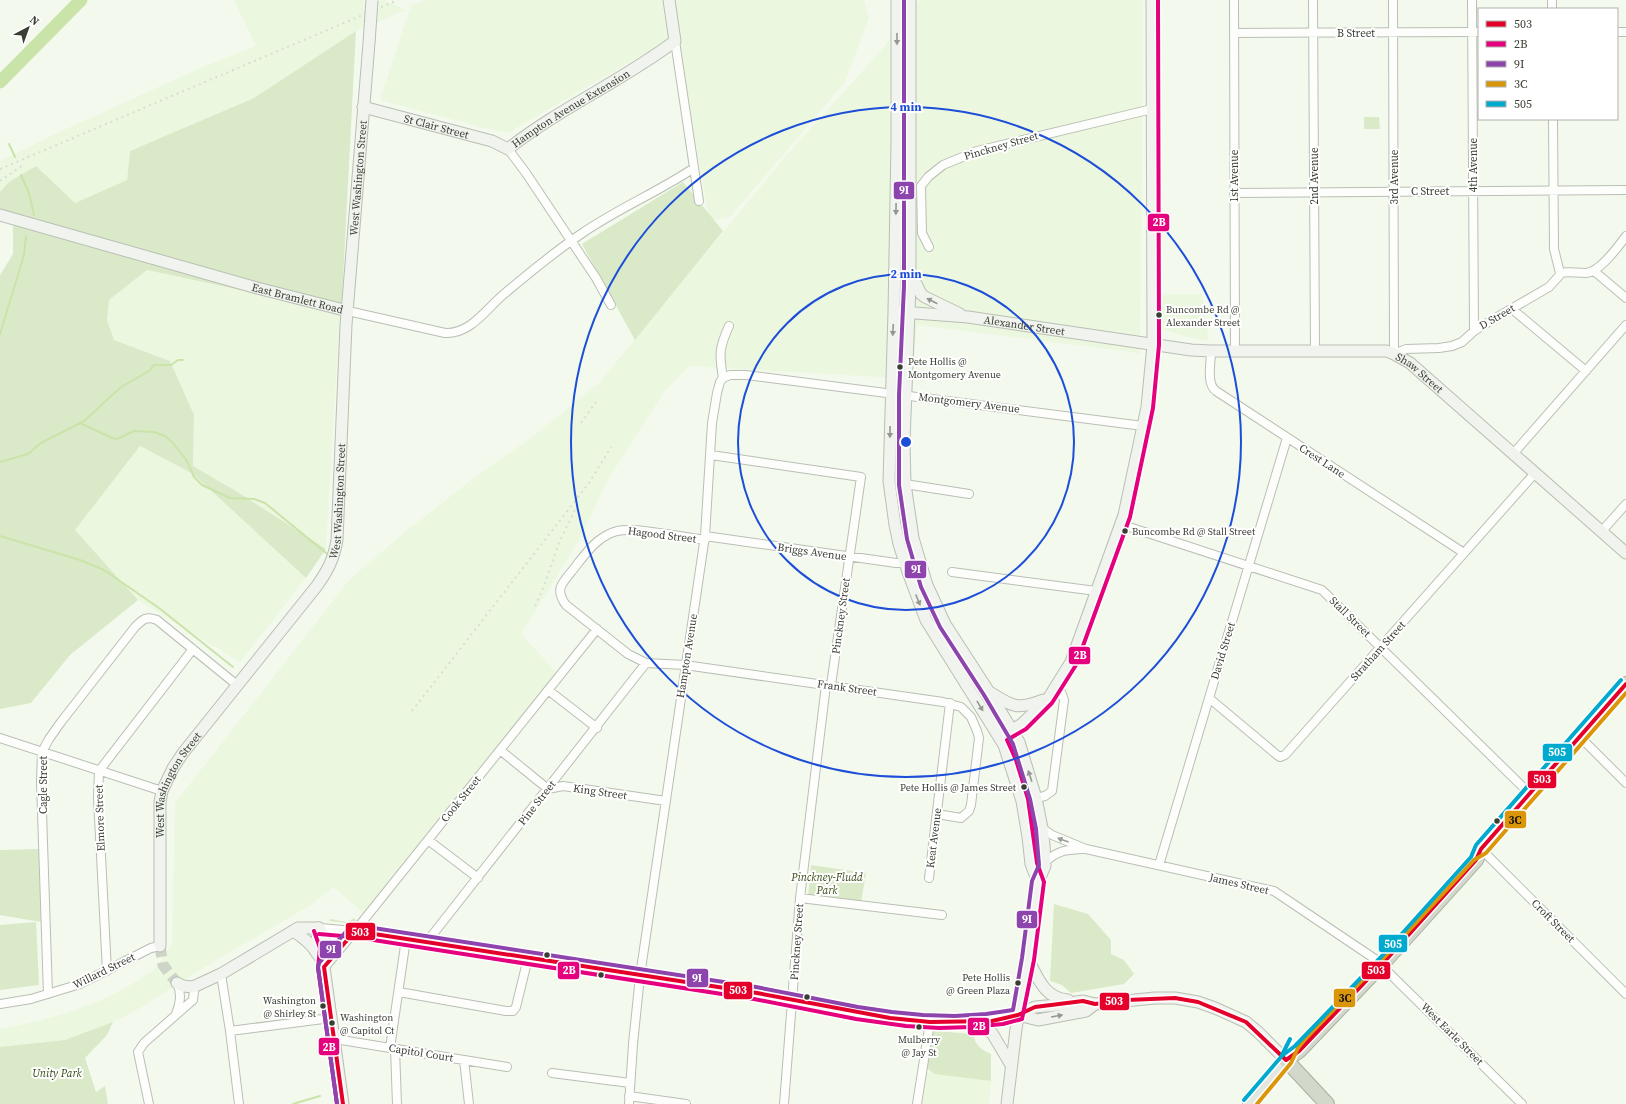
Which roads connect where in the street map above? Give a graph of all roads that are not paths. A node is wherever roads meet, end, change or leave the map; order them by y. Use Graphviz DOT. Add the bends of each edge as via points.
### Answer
graph roads {
  1 [pos="372,0"];
  2 [pos="669,0"];
  3 [pos="897,0"];
  4 [pos="910,0"];
  5 [pos="1152,0"];
  6 [pos="1234,0"];
  7 [pos="1313,0"];
  8 [pos="1393,0"];
  9 [pos="1472,0"];
  10 [pos="1393,32"];
  11 [pos="1476,32"];
  12 [pos="1234,33"];
  13 [pos="1313,33"];
  14 [pos="675,41"];
  15 [pos="363,107"];
  16 [pos="1152,109"];
  17 [pos="1553,120"];
  18 [pos="508,149"];
  19 [pos="694,168"];
  20 [pos="1626,190"];
  21 [pos="1394,191"];
  22 [pos="1474,191"];
  23 [pos="1553,191"];
  24 [pos="1314,192"];
  25 [pos="1234,193"];
  26 [pos="699,201"];
  27 [pos="0,215"];
  28 [pos="1626,236"];
  29 [pos="571,241"];
  30 [pos="929,246"];
  31 [pos="909,266"];
  32 [pos="1594,271"];
  33 [pos="1560,273"];
  34 [pos="1626,298"];
  35 [pos="611,305"];
  36 [pos="1512,309"];
  37 [pos="348,311"];
  38 [pos="894,311"];
  39 [pos="908,312"];
  40 [pos="968,317"];
  41 [pos="1626,325"];
  42 [pos="729,326"];
  43 [pos="1474,331"];
  44 [pos="1153,345"];
  45 [pos="1211,351"];
  46 [pos="1315,351"];
  47 [pos="1235,352"];
  48 [pos="1394,354"];
  49 [pos="1586,371"];
  50 [pos="723,378"];
  51 [pos="891,393"];
  52 [pos="905,395"];
  53 [pos="1143,426"];
  54 [pos="1287,438"];
  55 [pos="1513,454"];
  56 [pos="711,455"];
  57 [pos="1535,473"];
  58 [pos="905,484"];
  59 [pos="969,494"];
  60 [pos="1626,504"];
  61 [pos="1120,524"];
  62 [pos="1602,531"];
  63 [pos="705,538"];
  64 [pos="1464,553"];
  65 [pos="1626,553"];
  66 [pos="849,557"];
  67 [pos="920,563"];
  68 [pos="905,564"];
  69 [pos="1248,566"];
  70 [pos="952,572"];
  71 [pos="1096,591"];
  72 [pos="597,629"];
  73 [pos="1380,647"];
  74 [pos="194,649"];
  75 [pos="646,663"];
  76 [pos="685,665"];
  77 [pos="1626,684"];
  78 [pos="237,685"];
  79 [pos="828,685"];
  80 [pos="1055,687"];
  81 [pos="548,690"];
  82 [pos="989,692"];
  83 [pos="1209,698"];
  84 [pos="1048,699"];
  85 [pos="950,703"];
  86 [pos="597,728"];
  87 [pos="1012,730"];
  88 [pos="1580,737"];
  89 [pos="0,738"];
  90 [pos="999,738"];
  91 [pos="500,750"];
  92 [pos="42,752"];
  93 [pos="99,771"];
  94 [pos="1626,783"];
  95 [pos="548,789"];
  96 [pos="162,791"];
  97 [pos="1529,793"];
  98 [pos="1036,798"];
  99 [pos="666,801"];
  100 [pos="1022,801"];
  101 [pos="937,814"];
  102 [pos="1042,828"];
  103 [pos="428,840"];
  104 [pos="1086,849"];
  105 [pos="1481,849"];
  106 [pos="1045,862"];
  107 [pos="1159,865"];
  108 [pos="478,878"];
  109 [pos="929,878"];
  110 [pos="1038,882"];
  111 [pos="800,898"];
  112 [pos="942,915"];
  113 [pos="319,928"];
  114 [pos="293,931"];
  115 [pos="355,931"];
  116 [pos="406,939"];
  117 [pos="426,943"];
  118 [pos="160,946"];
  119 [pos="528,958"];
  120 [pos="1028,959"];
  121 [pos="322,962"];
  122 [pos="1378,962"];
  123 [pos="107,971"];
  124 [pos="220,974"];
  125 [pos="640,976"];
  126 [pos="177,982"];
  127 [pos="192,987"];
  128 [pos="399,992"];
  129 [pos="48,994"];
  130 [pos="1626,994"];
  131 [pos="793,1000"];
  132 [pos="1083,1001"];
  133 [pos="0,1004"];
  134 [pos="1095,1004"];
  135 [pos="175,1016"];
  136 [pos="1018,1016"];
  137 [pos="331,1018"];
  138 [pos="930,1022"];
  139 [pos="971,1022"];
  140 [pos="230,1031"];
  141 [pos="335,1039"];
  142 [pos="392,1049"];
  143 [pos="464,1060"];
  144 [pos="1286,1060"];
  145 [pos="1011,1065"];
  146 [pos="507,1067"];
  147 [pos="552,1073"];
  148 [pos="630,1083"];
  149 [pos="629,1100"];
  150 [pos="148,1104"];
  151 [pos="239,1104"];
  152 [pos="343,1104"];
  153 [pos="397,1104"];
  154 [pos="469,1104"];
  155 [pos="686,1104"];
  156 [pos="784,1104"];
  157 [pos="917,1104"];
  158 [pos="1007,1104"];
  159 [pos="1249,1104"];
  160 [pos="1327,1104"];
  161 [pos="1522,1104"];
  1 -- 15 [label="street, West Washington Street, bridge"];
  2 -- 14 [label="street"];
  3 -- 38 [label="street, one-way"];
  4 -- 31 [label="street"];
  5 -- 16 [label="street"];
  6 -- 12 [label="street, 1st Avenue"];
  7 -- 13 [label="street, 2nd Avenue"];
  8 -- 10 [label="street, 3rd Avenue"];
  9 -- 11 [label="street, 4th Avenue"];
  10 -- 11 [label="street, B Street"];
  10 -- 13 [label="street, B Street"];
  10 -- 21 [label="street, 3rd Avenue"];
  11 -- 22 [label="street, 4th Avenue"];
  12 -- 13 [label="street, B Street"];
  12 -- 25 [label="street, 1st Avenue"];
  13 -- 24 [label="street, 2nd Avenue"];
  14 -- 18 [label="street, Hampton Avenue Extension" via="654,57 534,130"];
  14 -- 19 [label="street"];
  15 -- 18 [label="street, St Clair Street" via="492,141"];
  15 -- 37 [label="street, West Washington Street"];
  16 -- 30 [label="street, Pinckney Street" via="977,151 943,165 921,186 922,233"];
  16 -- 44 [label="street"];
  17 -- 23 [label="street"];
  18 -- 29 [label="street, Hampton Avenue Extension"];
  19 -- 26 [label="street"];
  19 -- 29 [label="street, East Bramlett Road"];
  20 -- 23 [label="street, C Street"];
  21 -- 22 [label="street, C Street"];
  21 -- 24 [label="street, C Street"];
  21 -- 48 [label="street, 3rd Avenue"];
  22 -- 23 [label="street, C Street"];
  22 -- 43 [label="street, 4th Avenue"];
  23 -- 33 [label="street" via="1554,249"];
  24 -- 25 [label="street, C Street"];
  24 -- 46 [label="street, 2nd Avenue"];
  25 -- 47 [label="street, 1st Avenue"];
  27 -- 37 [label="street, East Bramlett Road" via="257,288"];
  28 -- 32 [label="street"];
  29 -- 35 [label="street, Hampton Avenue Extension"];
  29 -- 37 [label="street, East Bramlett Road" via="502,295 469,326 458,332 445,333"];
  31 -- 39 [label="street"];
  40 -- 31 [label="street, one-way" via="921,294"];
  32 -- 33 [label="street"];
  32 -- 34 [label="street"];
  33 -- 36 [label="street, D Street" via="1549,287"];
  36 -- 43 [label="street, D Street"];
  36 -- 49 [label="street"];
  37 -- 78 [label="street, West Washington Street" via="335,554 316,587"];
  38 -- 39 [label="street, Alexander Street"];
  38 -- 51 [label="street, one-way"];
  39 -- 40 [label="street, Alexander Street"];
  39 -- 52 [label="street"];
  40 -- 44 [label="street, Alexander Street"];
  41 -- 49 [label="street"];
  42 -- 50 [label="street" via="719,356"];
  43 -- 48 [label="street, D Street" via="1465,340 1452,346 1406,349"];
  44 -- 45 [label="street, Shaw Street"];
  44 -- 53 [label="street"];
  45 -- 47 [label="street, Shaw Street"];
  45 -- 54 [label="street, Crest Lane" via="1210,381 1213,389"];
  46 -- 47 [label="street, Shaw Street"];
  46 -- 48 [label="street, Shaw Street" via="1376,350"];
  48 -- 55 [label="street, Shaw Street" via="1410,364"];
  49 -- 55 [label="street"];
  50 -- 51 [label="street, Montgomery Avenue" via="730,375 746,375"];
  50 -- 56 [label="street, Hampton Avenue" via="718,386 712,422"];
  51 -- 52 [label="street, Montgomery Avenue"];
  51 -- 68 [label="street, one-way" via="889,481 899,544"];
  52 -- 53 [label="street, Montgomery Avenue"];
  52 -- 58 [label="street"];
  53 -- 61 [label="street"];
  54 -- 64 [label="street, Crest Lane"];
  54 -- 69 [label="street, David Street"];
  55 -- 57 [label="street, Shaw Street"];
  56 -- 63 [label="street, Hampton Avenue"];
  56 -- 66 [label="street, Pinckney Street" via="861,477"];
  57 -- 62 [label="street, Shaw Street"];
  57 -- 64 [label="street, Stratham Street"];
  58 -- 59 [label="street"];
  58 -- 67 [label="street" via="913,538"];
  60 -- 62 [label="street"];
  61 -- 69 [label="street, Stall Street"];
  61 -- 71 [label="street"];
  62 -- 65 [label="street, Shaw Street"];
  63 -- 66 [label="street, Briggs Avenue"];
  63 -- 72 [label="street, Hagood Street" via="622,531 597,541 566,577 559,590 560,597 566,605"];
  63 -- 76 [label="street, Hampton Avenue"];
  64 -- 73 [label="street, Stratham Street"];
  66 -- 68 [label="street, Briggs Avenue"];
  66 -- 79 [label="street, Pinckney Street"];
  67 -- 68 [label="street, Briggs Avenue"];
  67 -- 82 [label="street" via="945,624"];
  68 -- 90 [label="street, one-way" via="926,620"];
  69 -- 73 [label="street, Stall Street" via="1322,590"];
  69 -- 83 [label="street, David Street"];
  70 -- 71 [label="street"];
  71 -- 80 [label="street" via="1071,662"];
  72 -- 75 [label="street, Frank Street" via="628,654"];
  72 -- 81 [label="street, Cook Street"];
  73 -- 83 [label="street, Stratham Street" via="1285,755 1280,757"];
  73 -- 97 [label="street, Stall Street"];
  74 -- 78 [label="street"];
  74 -- 92 [label="street, Cagle Street" via="157,620 148,617 143,619 61,722"];
  74 -- 93 [label="street, Elmore Street"];
  75 -- 76 [label="street, Frank Street"];
  75 -- 86 [label="street, Pine Street"];
  76 -- 79 [label="street, Frank Street"];
  76 -- 99 [label="street, Hampton Avenue"];
  77 -- 88 [label="highway"];
  78 -- 96 [label="street, West Washington Street" via="183,753"];
  79 -- 85 [label="street, Frank Street"];
  79 -- 111 [label="street, Pinckney Street"];
  80 -- 84 [label="street"];
  80 -- 98 [label="street" via="1061,692 1064,700 1052,791"];
  81 -- 86 [label="street"];
  81 -- 91 [label="street, Cook Street"];
  82 -- 84 [label="street" via="1015,706 1030,706"];
  82 -- 87 [label="street"];
  83 -- 107 [label="street, David Street"];
  84 -- 87 [label="street"];
  85 -- 101 [label="street, Keat Avenue"];
  85 -- 101 [label="street, Frank Street" via="961,707 971,717 979,738 969,811 961,818"];
  86 -- 95 [label="street, Pine Street"];
  87 -- 90 [label="street"];
  98 -- 87 [label="street, one-way" via="1019,742"];
  88 -- 94 [label="street"];
  88 -- 97 [label="highway"];
  89 -- 92 [label="street"];
  90 -- 100 [label="street" via="1004,745"];
  91 -- 95 [label="street"];
  91 -- 103 [label="street, Cook Street"];
  92 -- 93 [label="street"];
  92 -- 129 [label="street, Cagle Street"];
  93 -- 96 [label="street"];
  93 -- 123 [label="street, Elmore Street"];
  95 -- 99 [label="street, King Street" via="563,786"];
  95 -- 108 [label="street, Pine Street"];
  96 -- 118 [label="street, West Washington Street" via="159,816"];
  97 -- 105 [label="highway"];
  98 -- 100 [label="street"];
  98 -- 102 [label="street"];
  99 -- 125 [label="street, Hampton Avenue"];
  100 -- 110 [label="street" via="1030,864"];
  101 -- 109 [label="street, Keat Avenue"];
  104 -- 102 [label="street, James Street, one-way" via="1052,835"];
  102 -- 106 [label="street"];
  103 -- 108 [label="street"];
  103 -- 115 [label="street, Cook Street"];
  104 -- 106 [label="street, James Street" via="1063,850"];
  104 -- 107 [label="street, James Street"];
  105 -- 122 [label="highway" via="1476,860"];
  105 -- 130 [label="street, Croft Street"];
  106 -- 110 [label="street" via="1046,866"];
  107 -- 122 [label="street, James Street" via="1274,891"];
  108 -- 117 [label="street, Pine Street"];
  110 -- 120 [label="street"];
  111 -- 112 [label="street"];
  111 -- 131 [label="street, Pinckney Street"];
  113 -- 114 [label="street" via="298,928"];
  113 -- 115 [label="street"];
  113 -- 121 [label="street" via="325,938 327,956"];
  114 -- 121 [label="street" via="313,946"];
  114 -- 124 [label="street"];
  115 -- 116 [label="street"];
  115 -- 121 [label="street, Cook Street"];
  116 -- 117 [label="street"];
  116 -- 128 [label="street"];
  117 -- 119 [label="street"];
  118 -- 123 [label="street, Willard Street" via="151,948"];
  119 -- 125 [label="street"];
  119 -- 128 [label="street" via="513,1011"];
  120 -- 132 [label="street" via="1042,984 1054,998"];
  120 -- 136 [label="street"];
  121 -- 137 [label="street"];
  122 -- 144 [label="highway" via="1299,1051"];
  122 -- 161 [label="street, West Earle Street"];
  123 -- 129 [label="street, Willard Street" via="80,984"];
  124 -- 127 [label="street"];
  124 -- 140 [label="street"];
  125 -- 131 [label="street"];
  125 -- 148 [label="street, Hampton Avenue"];
  126 -- 127 [label="street"];
  126 -- 135 [label="street" via="180,1001"];
  127 -- 135 [label="street" via="193,1000"];
  128 -- 142 [label="street"];
  129 -- 133 [label="street, Willard Street"];
  131 -- 138 [label="street" via="890,1018"];
  131 -- 156 [label="street, Pinckney Street"];
  132 -- 134 [label="street"];
  132 -- 136 [label="street" via="1035,1007"];
  136 -- 134 [label="street, one-way" via="1038,1020 1086,1011"];
  134 -- 144 [label="street" via="1155,998 1198,1002 1246,1022"];
  135 -- 150 [label="street" via="144,1043 138,1052"];
  136 -- 139 [label="street"];
  136 -- 145 [label="street"];
  137 -- 140 [label="street"];
  137 -- 141 [label="street"];
  138 -- 139 [label="street"];
  138 -- 157 [label="street"];
  139 -- 145 [label="street" via="992,1033"];
  140 -- 151 [label="street"];
  141 -- 142 [label="street, Capitol Court"];
  141 -- 152 [label="street"];
  142 -- 143 [label="street, Capitol Court"];
  142 -- 153 [label="street"];
  143 -- 146 [label="street, Capitol Court"];
  143 -- 154 [label="street"];
  144 -- 159 [label="main road"];
  144 -- 160 [label="highway"];
  145 -- 158 [label="street"];
  147 -- 148 [label="street"];
  148 -- 149 [label="street, Hampton Avenue"];
  149 -- 155 [label="street"];
}
